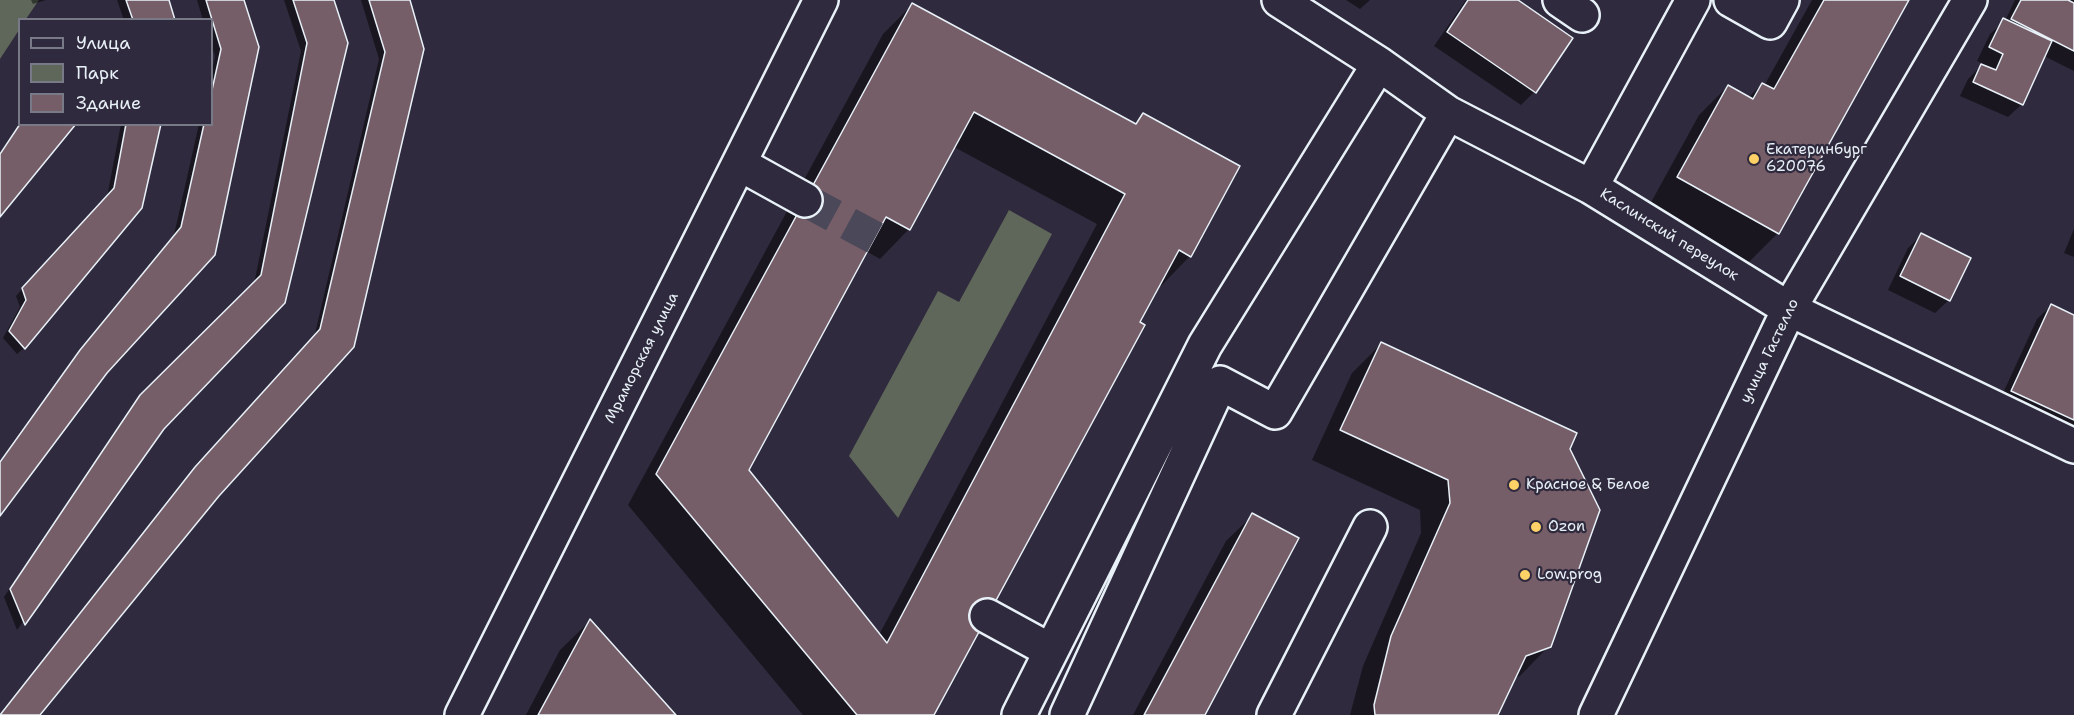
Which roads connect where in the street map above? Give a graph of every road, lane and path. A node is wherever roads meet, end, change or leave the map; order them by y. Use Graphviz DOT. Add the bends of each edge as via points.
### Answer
graph roads {
  1 [pos="821,0"];
  2 [pos="1279,0"];
  3 [pos="1693,0"];
  4 [pos="1731,0"];
  5 [pos="1782,0"];
  6 [pos="1970,0"];
  7 [pos="1379,64"];
  8 [pos="1448,113"];
  9 [pos="740,164"];
  10 [pos="1591,187"];
  11 [pos="805,200"];
  12 [pos="1788,309"];
  13 [pos="2074,446"];
  14 [pos="1370,527"];
  15 [pos="987,616"];
  16 [pos="1051,651"];
  17 [pos="462,715"];
  18 [pos="1019,715"];
  19 [pos="1067,715"];
  20 [pos="1274,715"];
  21 [pos="1596,715"];
  1 -- 9 [label="street, Мраморская улица"];
  2 -- 7 [label="street, Каслинский переулок"];
  3 -- 10 [label="street"];
  4 -- 5 [label="street" via="1770,22"];
  6 -- 12 [label="street, улица Гастелло"];
  7 -- 8 [label="street, Каслинский переулок"];
  7 -- 16 [label="street" via="1205,345"];
  8 -- 10 [label="street, Каслинский переулок"];
  8 -- 19 [label="street" via="1275,412 1220,383"];
  9 -- 11 [label="street"];
  9 -- 17 [label="street, Мраморская улица"];
  10 -- 12 [label="street, Каслинский переулок"];
  12 -- 13 [label="street, Каслинский переулок"];
  12 -- 21 [label="street, улица Гастелло"];
  14 -- 20 [label="street"];
  15 -- 16 [label="street"];
  16 -- 18 [label="street"];
}
